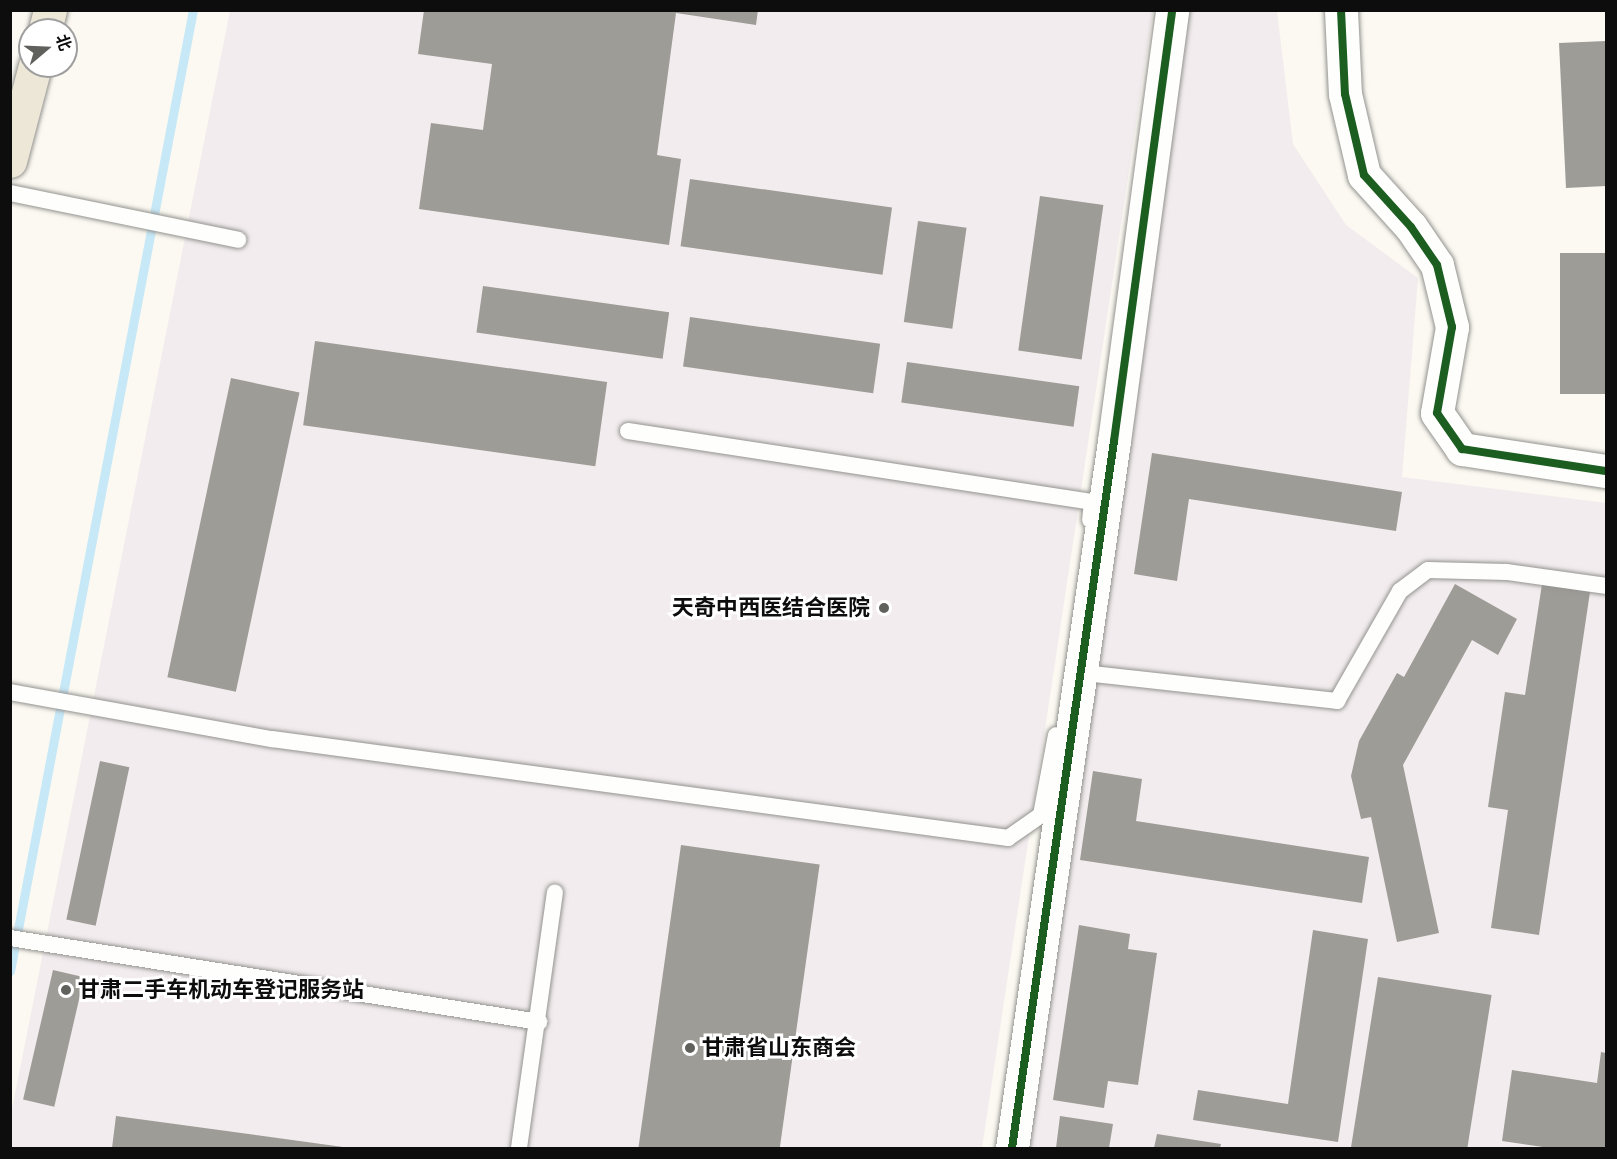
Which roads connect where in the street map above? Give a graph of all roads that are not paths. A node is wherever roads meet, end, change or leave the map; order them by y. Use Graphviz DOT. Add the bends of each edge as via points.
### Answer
graph roads {
  1 [pos="1172,10"];
  2 [pos="1341,10"];
  3 [pos="32,78"];
  4 [pos="10,160"];
  5 [pos="10,193"];
  6 [pos="238,240"];
  7 [pos="628,431"];
  8 [pos="1606,471"];
  9 [pos="1606,586"];
  10 [pos="1074,672"];
  11 [pos="15,693"];
  12 [pos="555,893"];
  13 [pos="10,938"];
  14 [pos="539,1022"];
  15 [pos="519,1149"];
  16 [pos="1012,1149"];
  1 -- 10 [label="street"];
  2 -- 8 [label="street" via="1345,94 1364,175 1411,227 1440,275 1452,327 1437,413 1462,449"];
  3 -- 4 [label="main road"];
  5 -- 6 [label="lane"];
  7 -- 10 [label="lane" via="1092,502"];
  9 -- 10 [label="lane" via="1507,572 1428,570 1400,591 1337,701"];
  10 -- 11 [label="lane" via="1041,815 1008,838 272,739"];
  10 -- 16 [label="street"];
  12 -- 14 [label="lane"];
  13 -- 14 [label="lane"];
  14 -- 15 [label="lane"];
}
